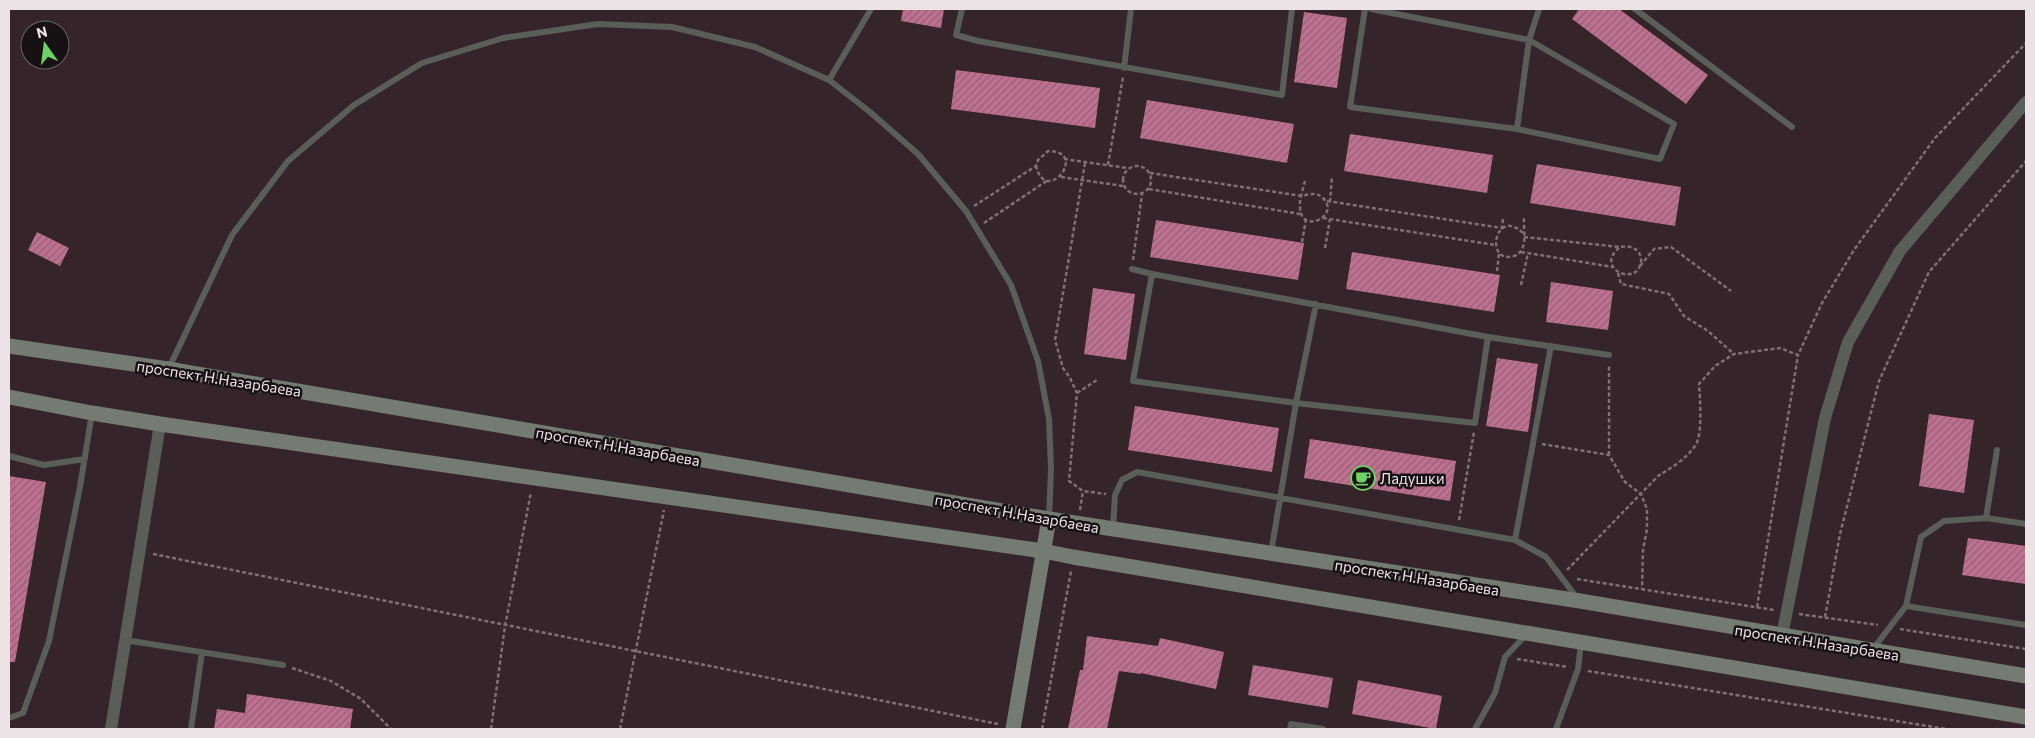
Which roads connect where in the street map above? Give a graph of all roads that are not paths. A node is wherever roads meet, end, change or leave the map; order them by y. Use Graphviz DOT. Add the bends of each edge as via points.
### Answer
graph roads {
  1 [pos="871,9"];
  2 [pos="962,9"];
  3 [pos="1131,9"];
  4 [pos="1292,9"];
  5 [pos="1365,9"];
  6 [pos="1371,9"];
  7 [pos="1539,9"];
  8 [pos="1635,9"];
  9 [pos="1529,40"];
  10 [pos="1124,68"];
  11 [pos="829,80"];
  12 [pos="2026,102"];
  13 [pos="1792,127"];
  14 [pos="1517,129"];
  15 [pos="1132,269"];
  16 [pos="1152,274"];
  17 [pos="1316,304"];
  18 [pos="1488,337"];
  19 [pos="9,346"];
  20 [pos="1550,346"];
  21 [pos="1609,355"];
  22 [pos="168,369"];
  23 [pos="9,397"];
  24 [pos="1296,402"];
  25 [pos="92,413"];
  26 [pos="160,424"];
  27 [pos="1997,450"];
  28 [pos="9,456"];
  29 [pos="84,459"];
  30 [pos="1280,498"];
  31 [pos="1986,518"];
  32 [pos="1049,519"];
  33 [pos="2026,524"];
  34 [pos="1113,530"];
  35 [pos="1515,540"];
  36 [pos="1044,550"];
  37 [pos="1271,554"];
  38 [pos="1580,601"];
  39 [pos="1906,606"];
  40 [pos="2026,625"];
  41 [pos="1528,632"];
  42 [pos="1782,636"];
  43 [pos="125,640"];
  44 [pos="1581,642"];
  45 [pos="1871,651"];
  46 [pos="202,652"];
  47 [pos="283,665"];
  48 [pos="2026,676"];
  49 [pos="2026,717"];
  50 [pos="9,718"];
  51 [pos="1013,728"];
  52 [pos="111,729"];
  53 [pos="191,729"];
  54 [pos="1290,729"];
  55 [pos="1323,729"];
  56 [pos="1475,729"];
  57 [pos="1556,729"];
  1 -- 11 [label="lane"];
  2 -- 10 [label="lane" via="956,35"];
  3 -- 10 [label="lane"];
  4 -- 10 [label="lane" via="1282,95"];
  5 -- 14 [label="lane" via="1350,107"];
  6 -- 9 [label="lane"];
  7 -- 9 [label="lane"];
  8 -- 13 [label="lane"];
  9 -- 14 [label="lane"];
  9 -- 14 [label="lane" via="1674,124 1660,159"];
  11 -- 22 [label="lane" via="755,47 672,27 607,24 503,38 422,63 354,105 288,161 232,234"];
  11 -- 32 [label="lane" via="918,154 966,211 1011,285 1038,361 1049,419"];
  12 -- 42 [label="street" via="1900,251 1848,342 1825,418"];
  15 -- 16 [label="lane"];
  16 -- 17 [label="lane"];
  16 -- 24 [label="lane" via="1132,381"];
  17 -- 18 [label="lane"];
  17 -- 24 [label="lane"];
  18 -- 20 [label="lane"];
  18 -- 24 [label="lane" via="1475,423"];
  19 -- 22 [label="main road, проспект Н.Назарбаева"];
  20 -- 21 [label="lane"];
  20 -- 35 [label="lane"];
  22 -- 32 [label="main road, проспект Н.Назарбаева"];
  23 -- 25 [label="main road"];
  24 -- 30 [label="lane"];
  25 -- 26 [label="main road"];
  25 -- 29 [label="lane"];
  26 -- 36 [label="main road"];
  26 -- 43 [label="street"];
  27 -- 31 [label="lane"];
  28 -- 29 [label="lane" via="44,465"];
  29 -- 50 [label="lane" via="49,641 24,712"];
  30 -- 34 [label="lane" via="1138,472 1122,480 1115,494"];
  30 -- 35 [label="lane"];
  30 -- 37 [label="lane"];
  31 -- 33 [label="lane"];
  31 -- 39 [label="lane" via="1944,521 1920,537"];
  32 -- 34 [label="main road, проспект Н.Назарбаева"];
  32 -- 36 [label="main road"];
  34 -- 37 [label="main road, проспект Н.Назарбаева"];
  35 -- 38 [label="lane" via="1546,557"];
  36 -- 41 [label="main road"];
  36 -- 51 [label="main road"];
  37 -- 38 [label="main road, проспект Н.Назарбаева"];
  38 -- 42 [label="main road, проспект Н.Назарбаева"];
  39 -- 40 [label="lane"];
  39 -- 45 [label="lane"];
  41 -- 44 [label="main road"];
  41 -- 56 [label="lane" via="1505,657 1495,693"];
  42 -- 45 [label="main road, проспект Н.Назарбаева"];
  43 -- 46 [label="lane"];
  43 -- 52 [label="street"];
  44 -- 49 [label="main road"];
  44 -- 57 [label="lane" via="1578,669"];
  45 -- 48 [label="main road, проспект Н.Назарбаева"];
  46 -- 47 [label="lane"];
  46 -- 53 [label="lane"];
  54 -- 55 [label="lane" via="1291,724"];
}
